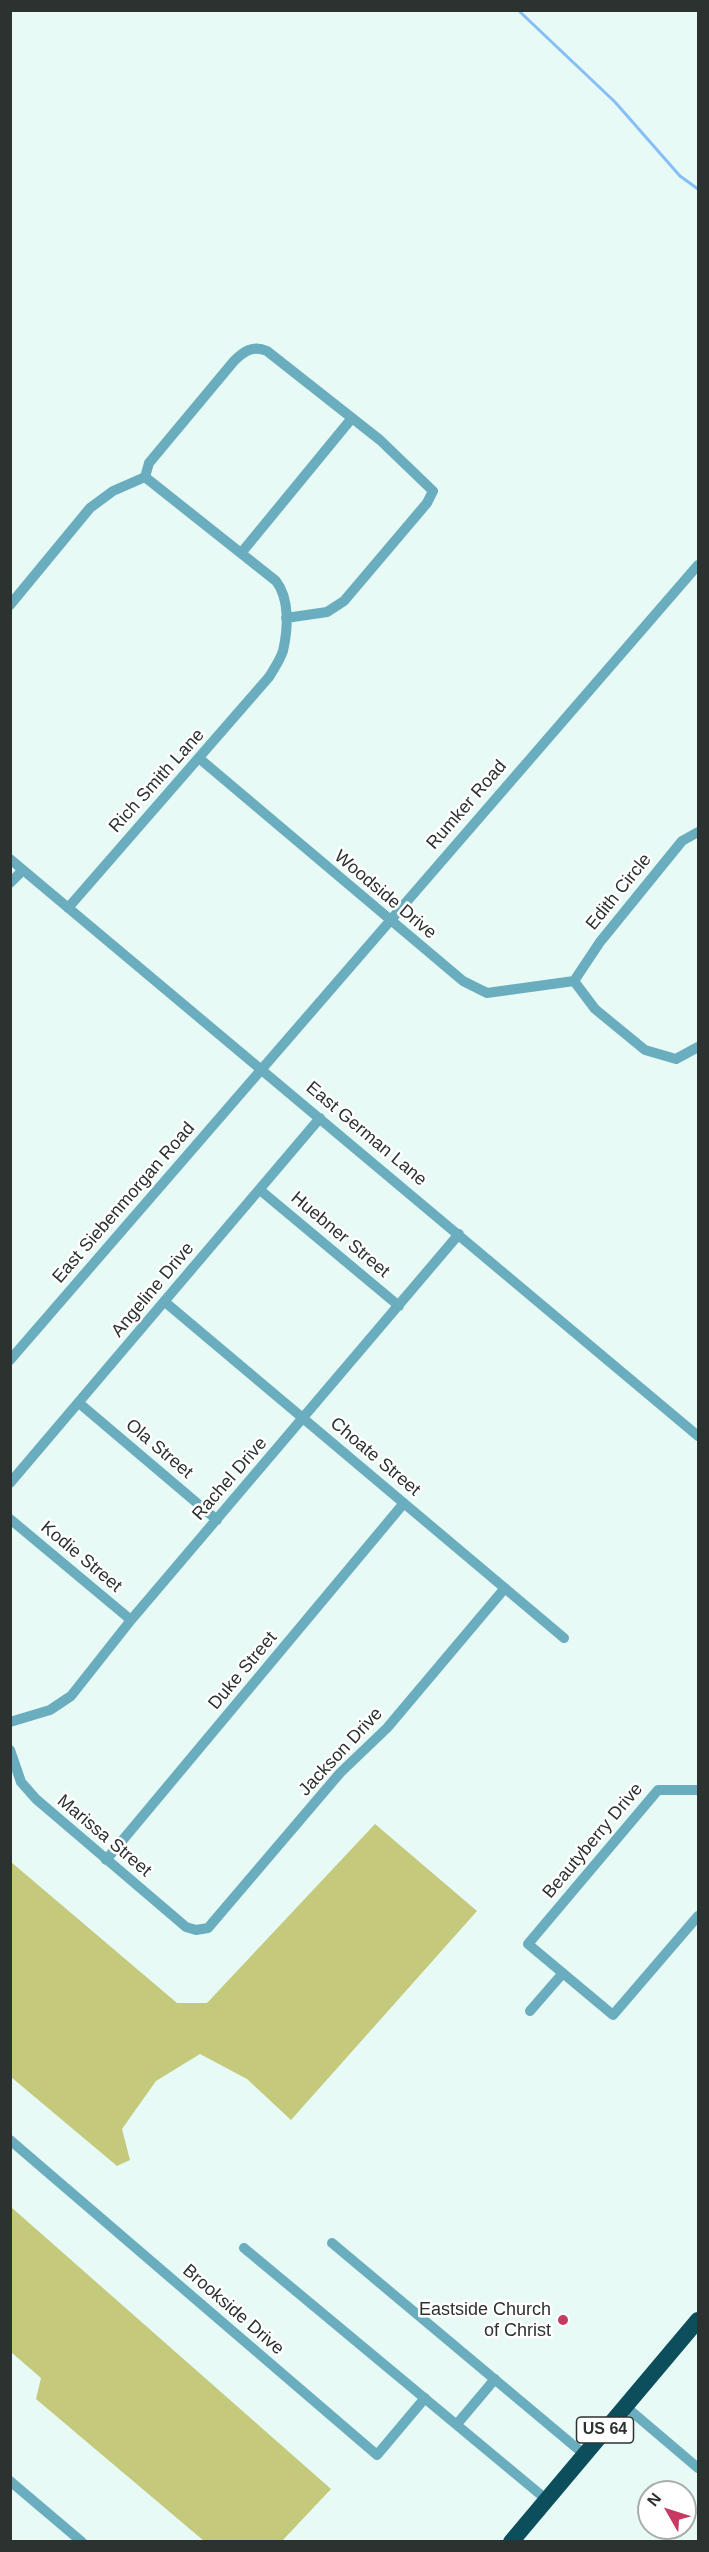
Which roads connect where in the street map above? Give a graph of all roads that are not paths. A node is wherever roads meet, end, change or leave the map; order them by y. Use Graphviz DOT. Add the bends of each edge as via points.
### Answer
graph roads {
  1 [pos="352,418"];
  2 [pos="145,477"];
  3 [pos="242,552"];
  4 [pos="699,565"];
  5 [pos="10,605"];
  6 [pos="286,618"];
  7 [pos="200,759"];
  8 [pos="699,832"];
  9 [pos="10,859"];
  10 [pos="23,870"];
  11 [pos="10,883"];
  12 [pos="68,908"];
  13 [pos="390,920"];
  14 [pos="574,981"];
  15 [pos="699,1047"];
  16 [pos="263,1069"];
  17 [pos="320,1118"];
  18 [pos="260,1190"];
  19 [pos="459,1234"];
  20 [pos="165,1302"];
  21 [pos="399,1306"];
  22 [pos="10,1360"];
  23 [pos="79,1403"];
  24 [pos="304,1419"];
  25 [pos="699,1436"];
  26 [pos="10,1483"];
  27 [pos="404,1503"];
  28 [pos="10,1519"];
  29 [pos="217,1520"];
  30 [pos="505,1588"];
  31 [pos="131,1620"];
  32 [pos="564,1638"];
  33 [pos="10,1722"];
  34 [pos="10,1750"];
  35 [pos="699,1790"];
  36 [pos="106,1860"];
  37 [pos="699,1916"];
  38 [pos="196,1930"];
  39 [pos="563,1973"];
  40 [pos="530,2011"];
  41 [pos="10,2140"];
  42 [pos="332,2242"];
  43 [pos="244,2248"];
  44 [pos="699,2320"];
  45 [pos="495,2379"];
  46 [pos="425,2398"];
  47 [pos="625,2406"];
  48 [pos="457,2424"];
  49 [pos="585,2455"];
  50 [pos="699,2468"];
  51 [pos="10,2481"];
  52 [pos="547,2499"];
  53 [pos="82,2541"];
  54 [pos="512,2541"];
  1 -- 2 [label="street" via="267,351 245,351 149,463"];
  1 -- 3 [label="street"];
  1 -- 6 [label="street" via="433,491 344,601 327,612"];
  2 -- 3 [label="street, Rich Smith Lane"];
  2 -- 5 [label="street" via="113,491 90,508"];
  3 -- 6 [label="street, Rich Smith Lane" via="283,590"];
  4 -- 13 [label="street, Rumker Road"];
  6 -- 7 [label="street, Rich Smith Lane" via="282,653 269,677"];
  7 -- 12 [label="street, Rich Smith Lane"];
  7 -- 13 [label="street, Woodside Drive"];
  8 -- 14 [label="street, Edith Circle" via="682,842 600,942"];
  9 -- 10 [label="street, East German Lane"];
  10 -- 11 [label="street"];
  10 -- 12 [label="street, East German Lane"];
  12 -- 16 [label="street, East German Lane"];
  13 -- 14 [label="street, Woodside Drive" via="463,981 487,993"];
  13 -- 16 [label="street, Rumker Road"];
  14 -- 15 [label="street" via="595,1009 645,1050 676,1059"];
  16 -- 17 [label="street, East German Lane"];
  16 -- 22 [label="street, East Siebenmorgan Road"];
  17 -- 18 [label="street, Angeline Drive"];
  17 -- 19 [label="street, East German Lane"];
  18 -- 20 [label="street, Angeline Drive"];
  18 -- 21 [label="street, Huebner Street"];
  19 -- 21 [label="street, Rachel Drive"];
  19 -- 25 [label="street, East German Lane"];
  20 -- 23 [label="street, Angeline Drive"];
  20 -- 24 [label="street, Choate Street"];
  21 -- 24 [label="street, Rachel Drive"];
  23 -- 26 [label="street, Angeline Drive"];
  23 -- 29 [label="street, Ola Street"];
  24 -- 27 [label="street, Choate Street"];
  24 -- 29 [label="street, Rachel Drive"];
  27 -- 30 [label="street, Choate Street"];
  27 -- 36 [label="street, Duke Street"];
  28 -- 31 [label="street, Kodie Street"];
  29 -- 31 [label="street, Rachel Drive"];
  30 -- 32 [label="street, Choate Street"];
  30 -- 38 [label="street, Jackson Drive" via="387,1728 340,1773 215,1922"];
  31 -- 33 [label="street, Rachel Drive" via="71,1696 50,1710"];
  34 -- 36 [label="street, Marissa Street" via="21,1782"];
  35 -- 39 [label="street, Beautyberry Drive" via="658,1790 528,1944"];
  36 -- 38 [label="street, Marissa Street" via="186,1927"];
  37 -- 39 [label="street" via="613,2015"];
  39 -- 40 [label="street"];
  41 -- 46 [label="street, Brookside Drive" via="377,2455"];
  42 -- 45 [label="street"];
  43 -- 46 [label="street"];
  44 -- 47 [label="highway, US 64"];
  45 -- 48 [label="street"];
  45 -- 49 [label="street"];
  46 -- 48 [label="street"];
  47 -- 49 [label="highway, US 64"];
  47 -- 50 [label="street"];
  48 -- 52 [label="street"];
  49 -- 52 [label="highway, US 64"];
  51 -- 53 [label="street"];
  52 -- 54 [label="highway, US 64"];
}
